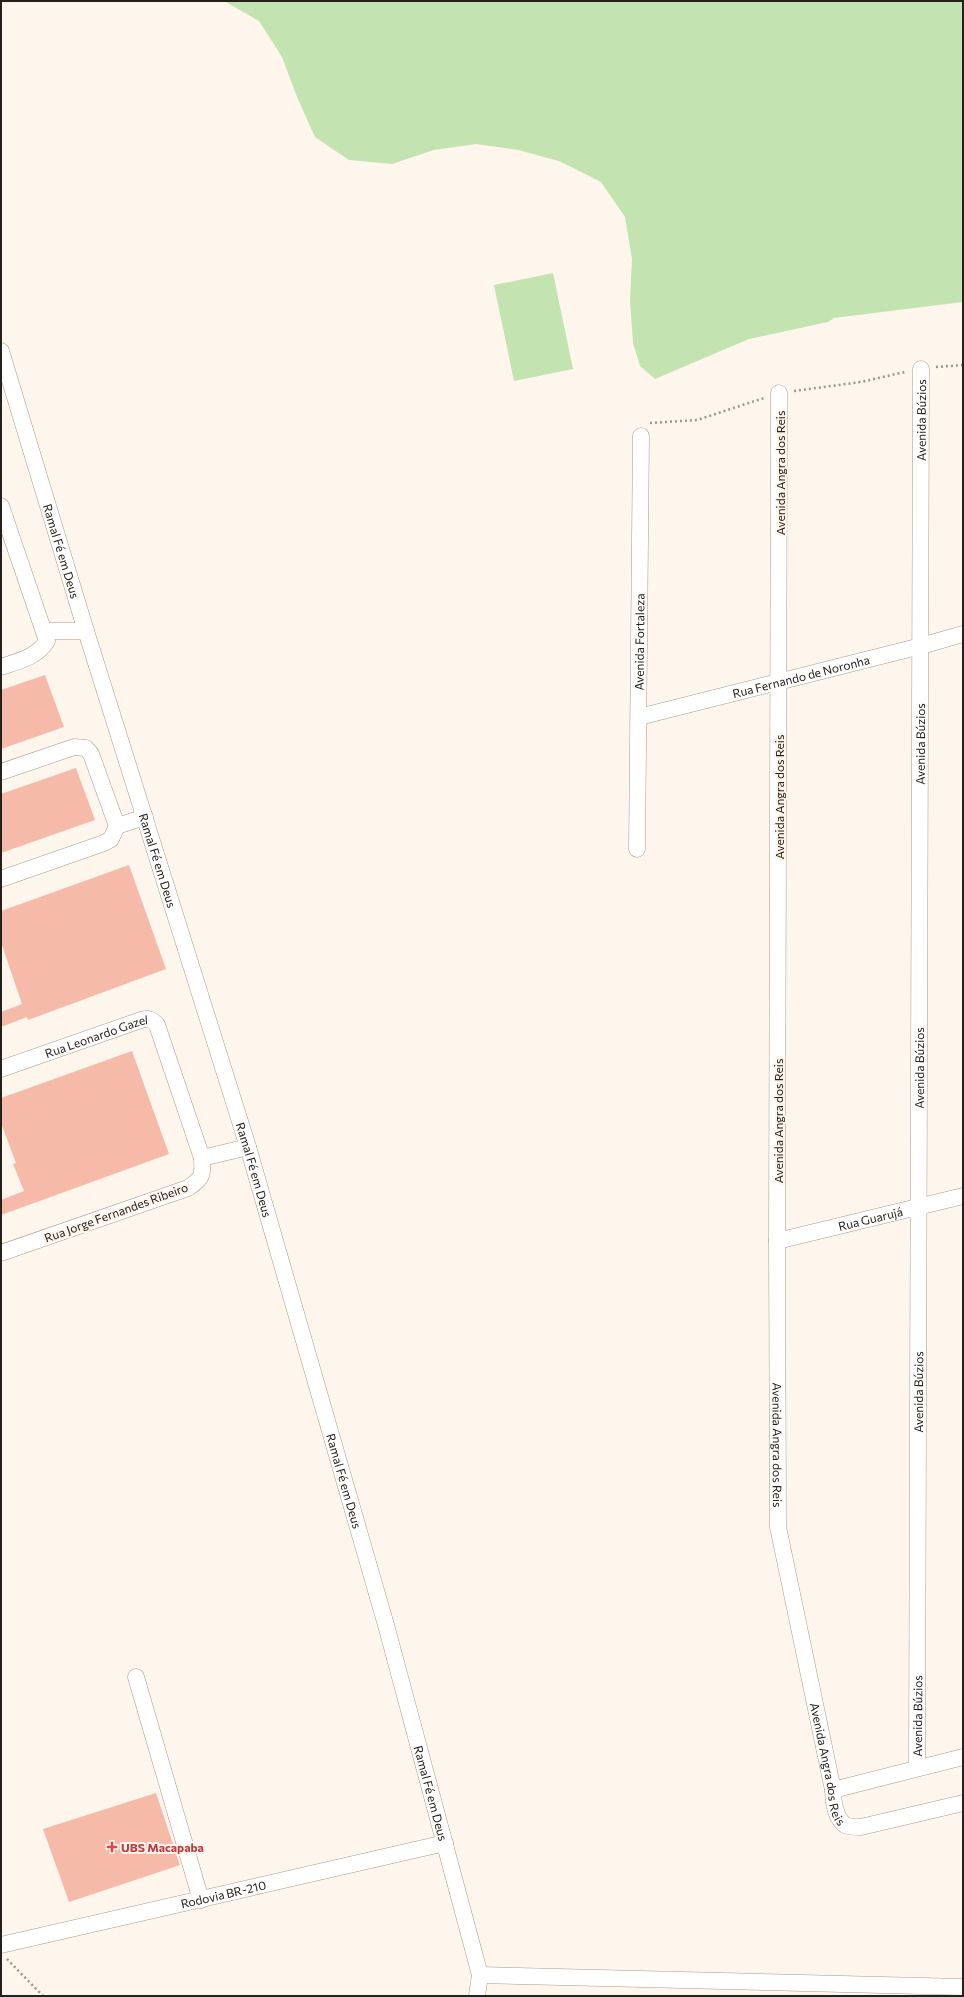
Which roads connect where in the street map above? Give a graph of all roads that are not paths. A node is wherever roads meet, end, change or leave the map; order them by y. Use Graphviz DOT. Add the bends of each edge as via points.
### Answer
graph roads {
  1 [pos="1,351"];
  2 [pos="922,369"];
  3 [pos="780,393"];
  4 [pos="641,436"];
  5 [pos="1,506"];
  6 [pos="86,631"];
  7 [pos="45,632"];
  8 [pos="963,634"];
  9 [pos="921,646"];
  10 [pos="1,667"];
  11 [pos="780,682"];
  12 [pos="640,717"];
  13 [pos="1,772"];
  14 [pos="145,817"];
  15 [pos="117,826"];
  16 [pos="637,849"];
  17 [pos="1,879"];
  18 [pos="1,1069"];
  19 [pos="184,1104"];
  20 [pos="248,1147"];
  21 [pos="202,1158"];
  22 [pos="963,1196"];
  23 [pos="918,1206"];
  24 [pos="777,1241"];
  25 [pos="1,1253"];
  26 [pos="136,1677"];
  27 [pos="963,1757"];
  28 [pos="917,1768"];
  29 [pos="833,1790"];
  30 [pos="963,1803"];
  31 [pos="445,1843"];
  32 [pos="202,1900"];
  33 [pos="4,1952"];
  34 [pos="480,1975"];
  35 [pos="963,1987"];
  36 [pos="477,1996"];
  1 -- 6 [label="street, Ramal Fé em Deus"];
  2 -- 9 [label="street, Avenida Búzios"];
  3 -- 11 [label="street, Avenida Angra dos Reis"];
  4 -- 12 [label="street, Avenida Fortaleza"];
  5 -- 7 [label="street"];
  6 -- 7 [label="street"];
  6 -- 14 [label="street, Ramal Fé em Deus"];
  7 -- 10 [label="street" via="47,641 42,649 34,655"];
  8 -- 9 [label="street, Rua Fernando de Noronha"];
  9 -- 11 [label="street, Rua Fernando de Noronha"];
  9 -- 23 [label="street, Avenida Búzios"];
  11 -- 12 [label="street, Rua Fernando de Noronha"];
  11 -- 24 [label="street, Avenida Angra dos Reis"];
  12 -- 16 [label="street, Avenida Fortaleza"];
  13 -- 15 [label="street" via="74,747 86,748 91,754"];
  14 -- 15 [label="street"];
  14 -- 20 [label="street, Ramal Fé em Deus"];
  15 -- 17 [label="street" via="111,839 104,843"];
  18 -- 19 [label="street, Rua Leonardo Gazel" via="148,1019 157,1025"];
  19 -- 21 [label="street, Rua Jorge Fernandes Ribeiro"];
  20 -- 21 [label="street"];
  20 -- 31 [label="street, Ramal Fé em Deus" via="386,1625"];
  21 -- 25 [label="street, Rua Jorge Fernandes Ribeiro" via="203,1172 199,1180 188,1188"];
  22 -- 23 [label="street, Rua Guarujá"];
  23 -- 24 [label="street, Rua Guarujá"];
  23 -- 28 [label="street, Avenida Búzios"];
  24 -- 29 [label="street, Avenida Angra dos Reis" via="778,1527"];
  26 -- 32 [label="street"];
  27 -- 28 [label="street"];
  28 -- 29 [label="street"];
  29 -- 30 [label="street, Avenida Angra dos Reis" via="835,1807 841,1820 846,1825 861,1827"];
  31 -- 32 [label="street, Rodovia BR-210"];
  31 -- 34 [label="street, Ramal Fé em Deus"];
  32 -- 33 [label="street, Rodovia BR-210"];
  34 -- 35 [label="street"];
  34 -- 36 [label="street, Ramal Fé em Deus"];
}
